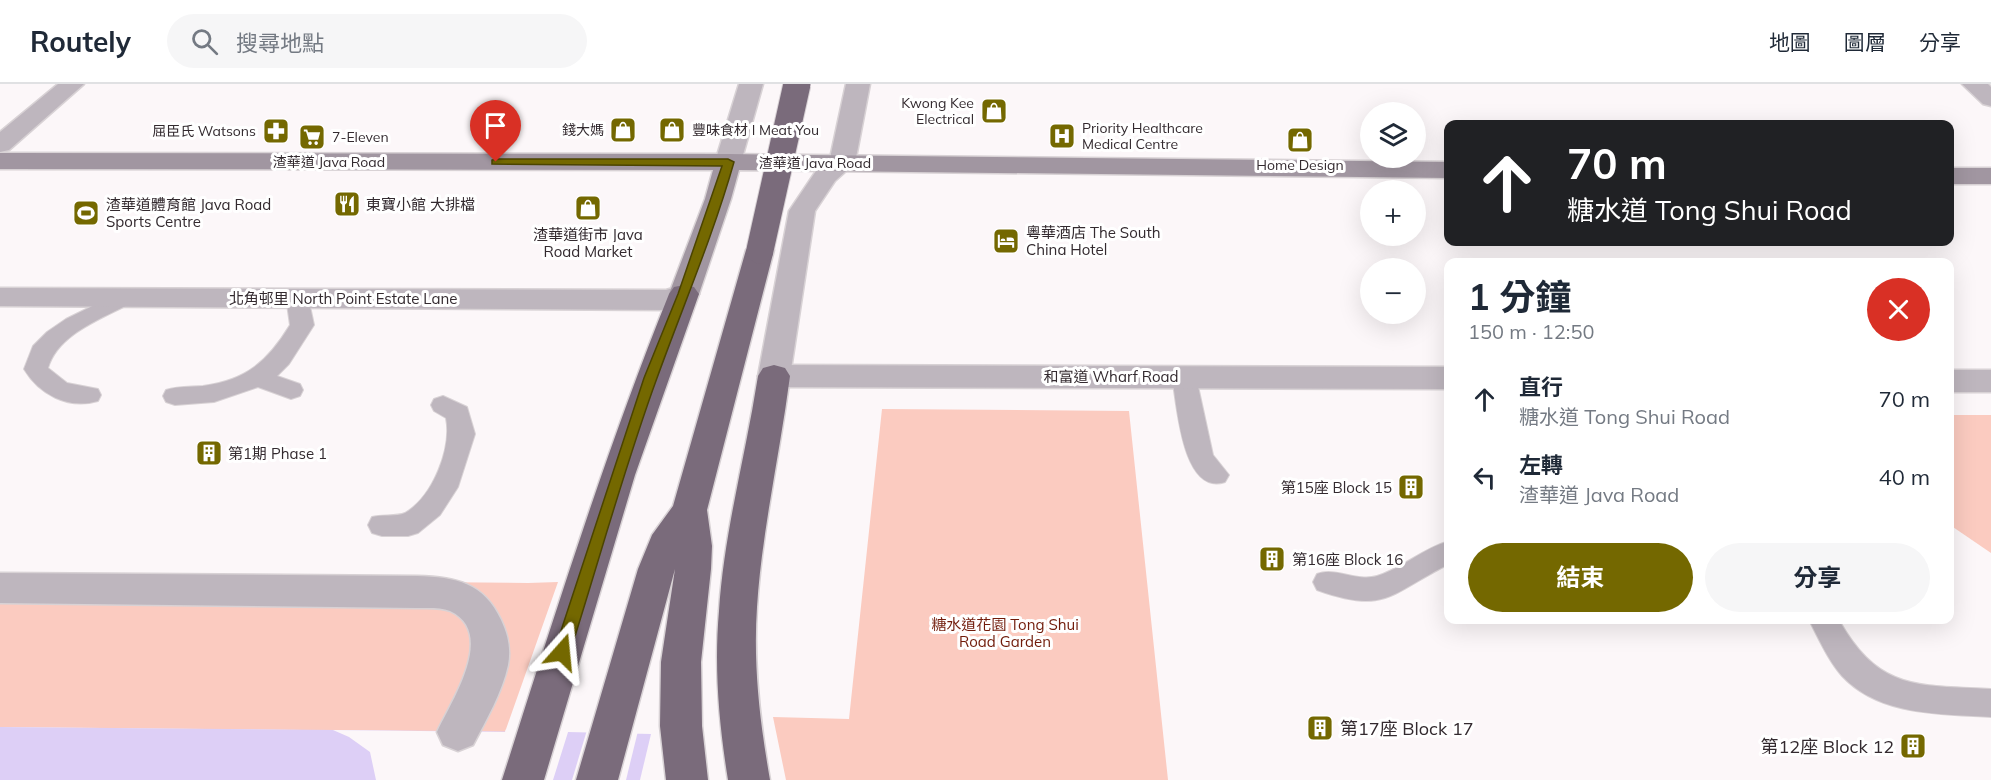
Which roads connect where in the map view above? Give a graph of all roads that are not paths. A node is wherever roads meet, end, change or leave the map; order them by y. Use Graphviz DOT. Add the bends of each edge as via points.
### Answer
graph roads {
  1 [pos="72,84"];
  2 [pos="751,84"];
  3 [pos="797,84"];
  4 [pos="858,84"];
  5 [pos="1974,84"];
  6 [pos="1991,99"];
  7 [pos="0,145"];
  8 [pos="0,161"];
  9 [pos="728,162"];
  10 [pos="842,163"];
  11 [pos="1444,170"];
  12 [pos="1954,176"];
  13 [pos="1991,176"];
  14 [pos="684,294"];
  15 [pos="0,297"];
  16 [pos="125,297"];
  17 [pos="297,297"];
  18 [pos="774,376"];
  19 [pos="255,377"];
  20 [pos="1184,377"];
  21 [pos="1444,378"];
  22 [pos="1954,381"];
  23 [pos="1991,381"];
  24 [pos="291,390"];
  25 [pos="88,395"];
  26 [pos="175,396"];
  27 [pos="442,405"];
  28 [pos="1216,476"];
  29 [pos="689,510"];
  30 [pos="382,525"];
  31 [pos="1444,553"];
  32 [pos="1327,582"];
  33 [pos="0,588"];
  34 [pos="1826,624"];
  35 [pos="1991,703"];
  36 [pos="458,732"];
  37 [pos="523,780"];
  38 [pos="597,780"];
  39 [pos="687,780"];
  40 [pos="749,780"];
  1 -- 7 [label="street"];
  2 -- 9 [label="street"];
  3 -- 29 [label="highway, bridge" via="756,268"];
  4 -- 10 [label="street"];
  5 -- 6 [label="street"];
  8 -- 9 [label="main road, 渣華道 Java Road"];
  9 -- 10 [label="main road, 渣華道 Java Road"];
  9 -- 14 [label="main road"];
  10 -- 11 [label="main road, 渣華道 Java Road"];
  10 -- 18 [label="street" via="825,176 802,210"];
  12 -- 13 [label="main road"];
  14 -- 17 [label="street, 北角邨里 North Point Estate Lane" via="669,300"];
  14 -- 37 [label="highway" via="650,378"];
  15 -- 16 [label="street, 北角邨里 North Point Estate Lane"];
  16 -- 17 [label="street, 北角邨里 North Point Estate Lane"];
  16 -- 25 [label="lane" via="74,324 40,352 36,369 49,385 76,396"];
  17 -- 19 [label="lane" via="302,325 274,367"];
  18 -- 20 [label="street, 和富道 Wharf Road"];
  18 -- 40 [label="highway" via="740,585 736,640 741,733"];
  19 -- 24 [label="lane"];
  19 -- 26 [label="lane" via="207,396"];
  20 -- 21 [label="street, 和富道 Wharf Road"];
  20 -- 28 [label="lane" via="1201,459"];
  22 -- 23 [label="street"];
  27 -- 30 [label="lane" via="458,413 462,434 445,488 430,508 408,525"];
  29 -- 38 [label="highway" via="665,545 656,569"];
  29 -- 39 [label="highway" via="693,569 681,662 681,726"];
  31 -- 32 [label="lane" via="1383,588 1366,592"];
  33 -- 36 [label="street" via="405,592 458,597 479,614 489,641 487,673"];
  34 -- 35 [label="lane" via="1860,673 1883,688 1908,697"];
}
